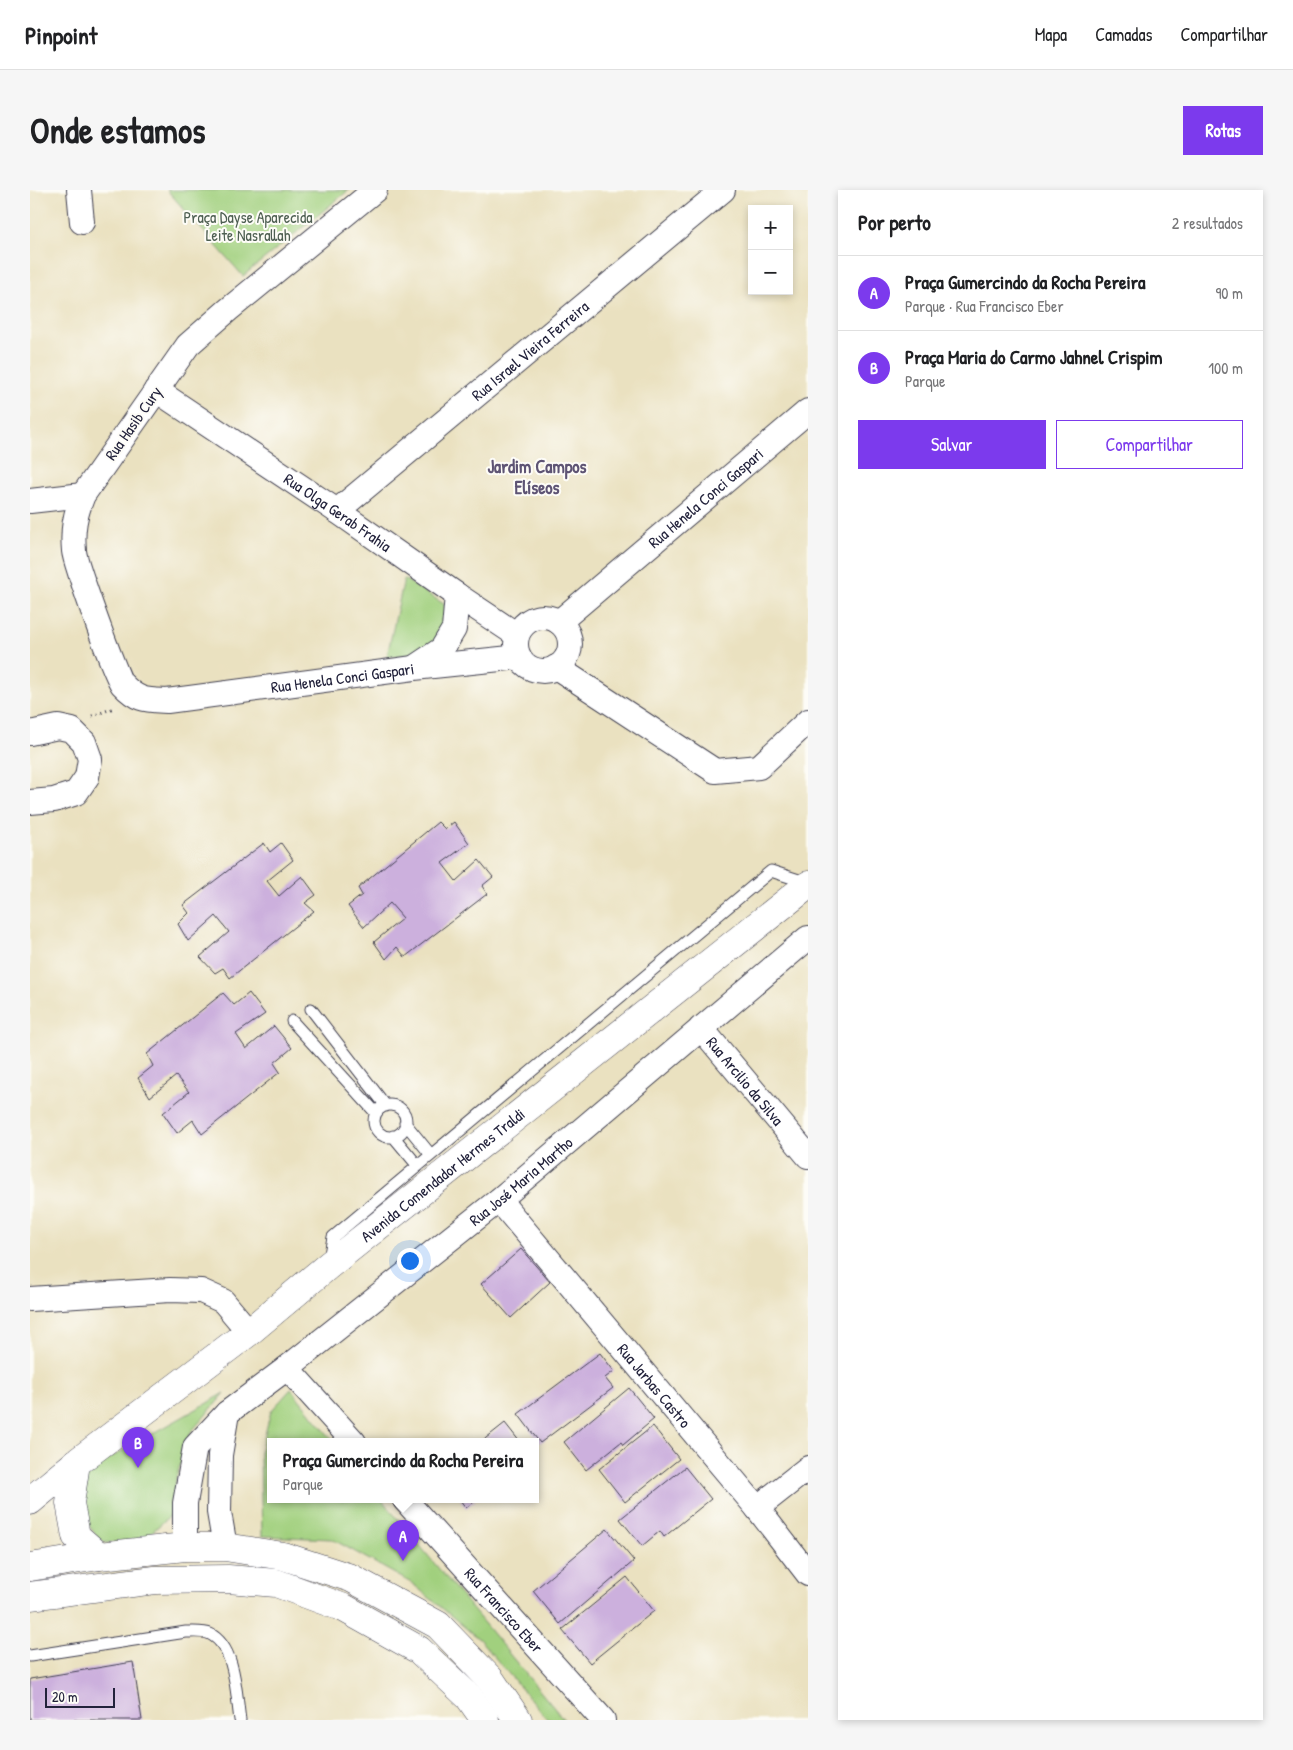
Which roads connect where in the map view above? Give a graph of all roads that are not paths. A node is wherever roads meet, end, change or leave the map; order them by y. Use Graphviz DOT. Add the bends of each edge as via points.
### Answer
graph roads {
  1 [pos="79,190"];
  2 [pos="375,190"];
  3 [pos="723,190"];
  4 [pos="82,222"];
  5 [pos="156,390"];
  6 [pos="808,412"];
  7 [pos="83,495"];
  8 [pos="30,501"];
  9 [pos="337,512"];
  10 [pos="456,596"];
  11 [pos="559,622"];
  12 [pos="518,646"];
  13 [pos="556,667"];
  14 [pos="414,668"];
  15 [pos="167,701"];
  16 [pos="808,721"];
  17 [pos="30,733"];
  18 [pos="30,802"];
  19 [pos="808,884"];
  20 [pos="808,938"];
  21 [pos="311,1009"];
  22 [pos="292,1021"];
  23 [pos="701,1028"];
  24 [pos="386,1106"];
  25 [pos="376,1113"];
  26 [pos="405,1123"];
  27 [pos="393,1136"];
  28 [pos="431,1154"];
  29 [pos="808,1156"];
  30 [pos="418,1166"];
  31 [pos="499,1200"];
  32 [pos="329,1265"];
  33 [pos="30,1299"];
  34 [pos="249,1332"];
  35 [pos="287,1368"];
  36 [pos="227,1413"];
  37 [pos="350,1438"];
  38 [pos="76,1463"];
  39 [pos="808,1468"];
  40 [pos="30,1501"];
  41 [pos="409,1503"];
  42 [pos="757,1508"];
  43 [pos="185,1547"];
  44 [pos="225,1547"];
  45 [pos="100,1556"];
  46 [pos="30,1567"];
  47 [pos="808,1574"];
  48 [pos="30,1596"];
  49 [pos="30,1656"];
  50 [pos="240,1720"];
  51 [pos="485,1720"];
  52 [pos="518,1720"];
  53 [pos="602,1720"];
  1 -- 4 [label="street"];
  2 -- 5 [label="street, Rua Hasib Cury" via="188,345"];
  3 -- 9 [label="street, Rua Israel Vieira Ferreira"];
  5 -- 7 [label="street, Rua Hasib Cury"];
  5 -- 9 [label="street, Rua Olga Gerab Frahia"];
  6 -- 11 [label="street, Rua Henela Conci Gaspari"];
  7 -- 8 [label="street"];
  7 -- 15 [label="street, Rua Hasib Cury" via="74,519 74,553 121,683 141,699"];
  9 -- 10 [label="street, Rua Olga Gerab Frahia"];
  10 -- 12 [label="street, Rua Olga Gerab Frahia"];
  10 -- 14 [label="street" via="454,629 442,649"];
  11 -- 12 [label="street" via="550,617 530,620 522,626"];
  11 -- 13 [label="street" via="566,630 569,650"];
  12 -- 13 [label="street" via="526,665 546,671"];
  12 -- 14 [label="street, Rua Henela Conci Gaspari"];
  13 -- 16 [label="street" via="715,771 759,767"];
  14 -- 15 [label="street, Rua Henela Conci Gaspari"];
  17 -- 18 [label="street" via="58,727 72,730 84,742 90,759 87,777 76,793 54,800"];
  19 -- 28 [label="lane" via="771,871"];
  19 -- 32 [label="main road, Avenida Comendador Hermes Traldi"];
  20 -- 23 [label="street, Rua José Maria Martho"];
  21 -- 24 [label="lane"];
  22 -- 25 [label="lane"];
  23 -- 29 [label="street, Rua Arcilio da Silva"];
  23 -- 31 [label="street, Rua José Maria Martho"];
  24 -- 25 [label="lane"];
  24 -- 26 [label="lane" via="398,1107"];
  25 -- 27 [label="lane" via="377,1130 387,1137"];
  26 -- 27 [label="lane" via="403,1129"];
  26 -- 28 [label="lane"];
  27 -- 30 [label="lane"];
  28 -- 30 [label="lane"];
  30 -- 32 [label="lane" via="333,1237"];
  31 -- 35 [label="street, Rua José Maria Martho"];
  31 -- 42 [label="street, Rua Jarbas Castro"];
  32 -- 34 [label="main road, Avenida Comendador Hermes Traldi"];
  33 -- 34 [label="street" via="202,1291 223,1301"];
  34 -- 38 [label="main road, Avenida Comendador Hermes Traldi"];
  35 -- 36 [label="street, Rua José Maria Martho"];
  35 -- 37 [label="street"];
  36 -- 43 [label="street, Rua José Maria Martho" via="195,1447 185,1503"];
  36 -- 44 [label="street" via="220,1455 219,1512"];
  38 -- 40 [label="main road, Avenida Comendador Hermes Traldi"];
  38 -- 45 [label="main road" via="70,1503 76,1536"];
  39 -- 42 [label="street"];
  41 -- 53 [label="street, Rua Francisco Eber"];
  42 -- 47 [label="street, Rua Jarbas Castro"];
  43 -- 44 [label="main road"];
  43 -- 45 [label="main road"];
  44 -- 52 [label="main road" via="283,1556 351,1578 438,1625 490,1679"];
  45 -- 46 [label="main road"];
  48 -- 51 [label="main road" via="155,1580 228,1579 276,1583 344,1608 419,1650 469,1697"];
  49 -- 50 [label="lane" via="186,1632 208,1633 220,1641 229,1656"];
}
